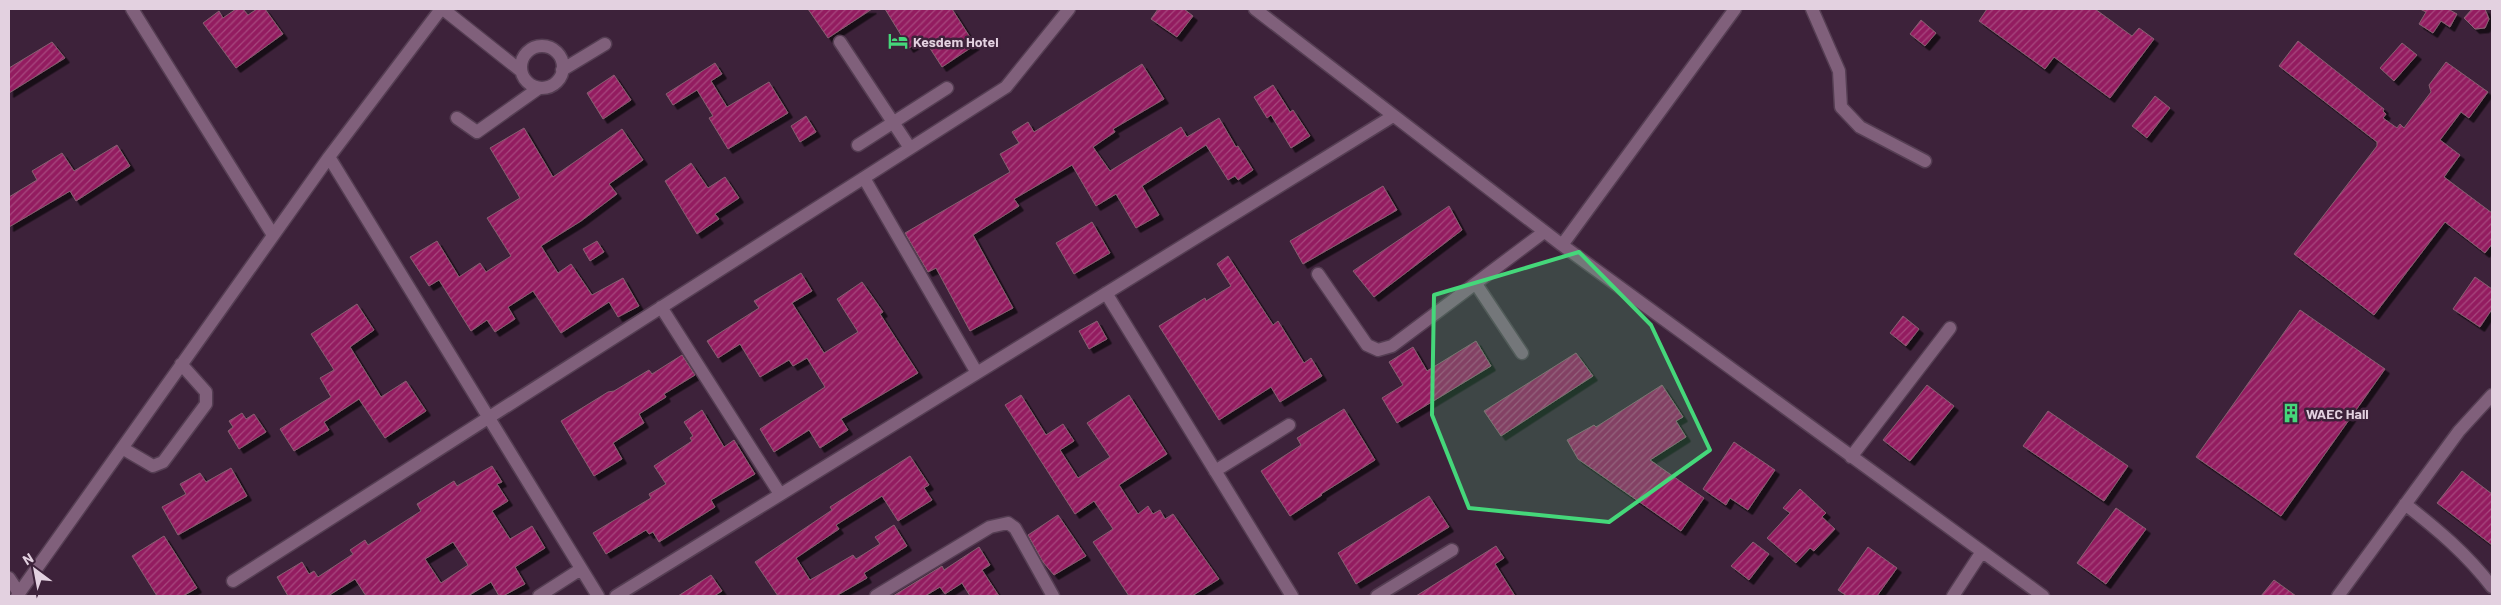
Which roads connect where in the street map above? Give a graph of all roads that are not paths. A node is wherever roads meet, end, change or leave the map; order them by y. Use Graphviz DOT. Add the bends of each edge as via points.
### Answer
graph roads {
  1 [pos="132,9"];
  2 [pos="442,9"];
  3 [pos="1069,9"];
  4 [pos="1254,9"];
  5 [pos="1735,9"];
  6 [pos="1812,9"];
  7 [pos="840,42"];
  8 [pos="605,44"];
  9 [pos="562,70"];
  10 [pos="521,71"];
  11 [pos="539,88"];
  12 [pos="947,88"];
  13 [pos="1393,116"];
  14 [pos="457,118"];
  15 [pos="893,122"];
  16 [pos="858,145"];
  17 [pos="910,148"];
  18 [pos="329,156"];
  19 [pos="1925,161"];
  20 [pos="864,178"];
  21 [pos="1544,232"];
  22 [pos="273,235"];
  23 [pos="1562,245"];
  24 [pos="1318,274"];
  25 [pos="1476,284"];
  26 [pos="1106,293"];
  27 [pos="661,307"];
  28 [pos="1950,328"];
  29 [pos="1522,353"];
  30 [pos="181,364"];
  31 [pos="977,373"];
  32 [pos="2492,395"];
  33 [pos="487,418"];
  34 [pos="1289,425"];
  35 [pos="122,448"];
  36 [pos="1851,457"];
  37 [pos="1215,471"];
  38 [pos="780,494"];
  39 [pos="2405,504"];
  40 [pos="1452,550"];
  41 [pos="1981,553"];
  42 [pos="581,569"];
  43 [pos="9,578"];
  44 [pos="233,581"];
  45 [pos="2492,587"];
  46 [pos="18,595"];
  47 [pos="539,596"];
  48 [pos="598,596"];
  49 [pos="616,596"];
  50 [pos="876,596"];
  51 [pos="1053,596"];
  52 [pos="1292,596"];
  53 [pos="1377,596"];
  54 [pos="1953,596"];
  55 [pos="2043,596"];
  56 [pos="2338,596"];
  1 -- 22 [label="street"];
  2 -- 10 [label="street"];
  2 -- 18 [label="street"];
  3 -- 17 [label="street" via="1006,87"];
  4 -- 13 [label="street"];
  5 -- 23 [label="street"];
  6 -- 19 [label="street" via="1839,71 1841,107 1860,127"];
  7 -- 15 [label="street"];
  8 -- 9 [label="street"];
  9 -- 10 [label="street" via="556,52 538,47 526,53"];
  9 -- 11 [label="street" via="552,86"];
  10 -- 11 [label="street" via="527,83"];
  11 -- 14 [label="street" via="477,132"];
  12 -- 15 [label="street"];
  13 -- 21 [label="street"];
  13 -- 26 [label="street"];
  15 -- 16 [label="street"];
  15 -- 17 [label="street"];
  17 -- 20 [label="street"];
  18 -- 22 [label="street"];
  18 -- 33 [label="street"];
  20 -- 27 [label="street"];
  20 -- 31 [label="street"];
  21 -- 23 [label="street"];
  21 -- 25 [label="street"];
  22 -- 30 [label="street"];
  23 -- 36 [label="street"];
  24 -- 25 [label="street" via="1367,345 1378,350 1392,346"];
  25 -- 29 [label="street"];
  26 -- 31 [label="street"];
  26 -- 37 [label="street"];
  27 -- 33 [label="street"];
  27 -- 38 [label="street"];
  28 -- 36 [label="street"];
  30 -- 35 [label="street"];
  30 -- 35 [label="street" via="206,392 206,404 163,462 153,466"];
  31 -- 38 [label="street"];
  32 -- 39 [label="street"];
  33 -- 42 [label="street"];
  33 -- 44 [label="street"];
  34 -- 37 [label="street"];
  35 -- 46 [label="street"];
  36 -- 41 [label="street"];
  37 -- 52 [label="street"];
  38 -- 49 [label="street"];
  39 -- 45 [label="street" via="2445,535 2473,562"];
  39 -- 56 [label="street"];
  40 -- 53 [label="street"];
  41 -- 54 [label="street"];
  41 -- 55 [label="street"];
  42 -- 47 [label="street"];
  42 -- 48 [label="street"];
  43 -- 46 [label="street"];
  50 -- 51 [label="street" via="990,528 1008,523 1015,528"];
}
